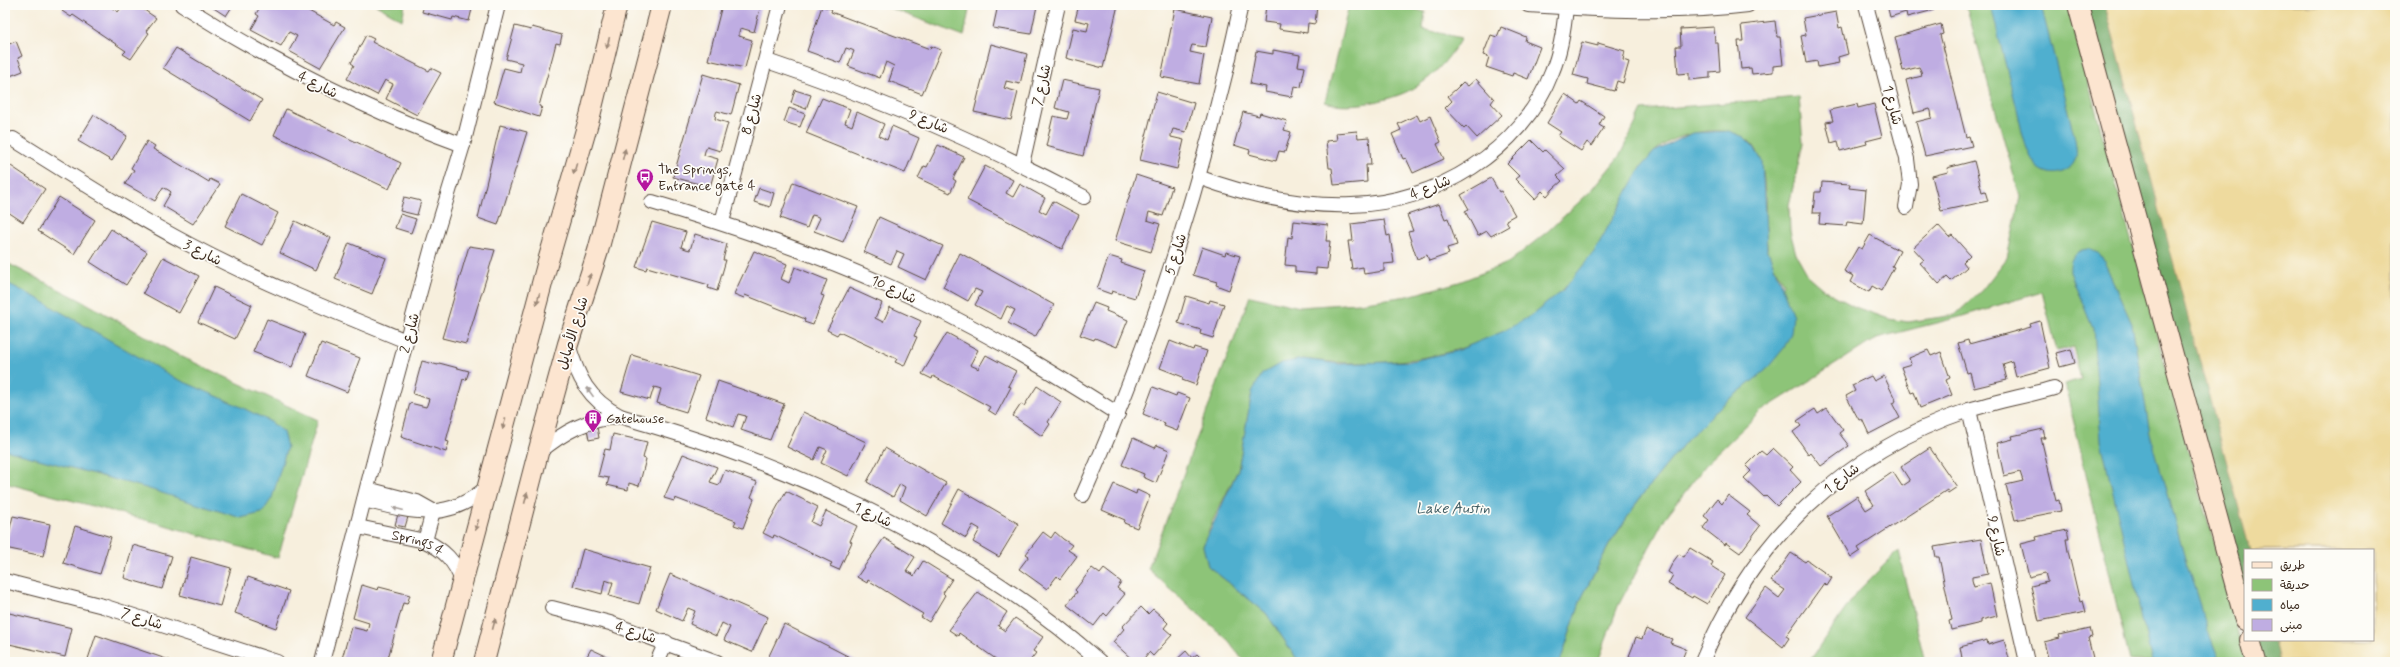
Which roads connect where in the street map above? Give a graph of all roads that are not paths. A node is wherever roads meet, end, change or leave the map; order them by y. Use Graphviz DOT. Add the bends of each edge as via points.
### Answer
graph roads {
  1 [pos="182,5"];
  2 [pos="498,5"];
  3 [pos="617,5"];
  4 [pos="662,5"];
  5 [pos="780,5"];
  6 [pos="1058,5"];
  7 [pos="1241,5"];
  8 [pos="1528,5"];
  9 [pos="1748,5"];
  10 [pos="1866,5"];
  11 [pos="2078,5"];
  12 [pos="1566,7"];
  13 [pos="767,61"];
  14 [pos="13,138"];
  15 [pos="463,144"];
  16 [pos="1022,164"];
  17 [pos="1198,177"];
  18 [pos="1084,197"];
  19 [pos="652,202"];
  20 [pos="1906,207"];
  21 [pos="722,222"];
  22 [pos="406,341"];
  23 [pos="568,344"];
  24 [pos="2054,388"];
  25 [pos="1970,410"];
  26 [pos="1118,414"];
  27 [pos="620,416"];
  28 [pos="538,453"];
  29 [pos="487,487"];
  30 [pos="366,494"];
  31 [pos="1083,495"];
  32 [pos="433,511"];
  33 [pos="358,526"];
  34 [pos="425,541"];
  35 [pos="5,581"];
  36 [pos="462,581"];
  37 [pos="552,608"];
  38 [pos="2244,616"];
  39 [pos="2250,641"];
  40 [pos="666,642"];
  41 [pos="277,662"];
  42 [pos="322,662"];
  43 [pos="441,662"];
  44 [pos="484,662"];
  45 [pos="657,662"];
  46 [pos="717,662"];
  47 [pos="1100,662"];
  48 [pos="1702,662"];
  49 [pos="2027,662"];
  50 [pos="2256,662"];
  1 -- 15 [label="street, شارع 4" via="267,57 314,82 402,122"];
  2 -- 15 [label="street, شارع 2"];
  3 -- 29 [label="main road, one-way" via="590,116"];
  23 -- 4 [label="main road, شارع الأصايل, one-way" via="598,251"];
  5 -- 13 [label="street, شارع 8"];
  6 -- 16 [label="street, شارع 7"];
  7 -- 17 [label="street, شارع 5"];
  8 -- 12 [label="street"];
  9 -- 12 [label="street" via="1620,11"];
  10 -- 20 [label="street, شارع 1" via="1907,159 1910,184"];
  11 -- 38 [label="main road"];
  12 -- 17 [label="street, شارع 4" via="1559,52 1549,80 1530,113 1500,146 1440,185 1412,195 1353,206 1270,199"];
  13 -- 16 [label="street, شارع 9" via="883,102"];
  13 -- 21 [label="street, شارع 8"];
  14 -- 22 [label="street, شارع 3" via="154,226 195,248 299,297"];
  15 -- 22 [label="street, شارع 2"];
  16 -- 18 [label="street, شارع 9"];
  17 -- 26 [label="street, شارع 5" via="1180,242"];
  19 -- 21 [label="street, شارع 10"];
  21 -- 26 [label="street, شارع 10" via="834,263 940,311 1004,344"];
  22 -- 30 [label="street, شارع 2"];
  27 -- 23 [label="street, شارع 1, one-way" via="598,403 590,393 575,368"];
  23 -- 28 [label="main road, شارع الأصايل"];
  24 -- 25 [label="street, شارع 1"];
  25 -- 48 [label="street, شارع 1" via="1923,428 1880,450 1840,477 1804,509 1769,546 1739,588"];
  25 -- 49 [label="street, شارع 9"];
  26 -- 31 [label="street, شارع 5"];
  27 -- 28 [label="street, شارع 1" via="594,419 573,428"];
  27 -- 47 [label="street, شارع 1" via="748,459 885,519 994,580 1036,609"];
  44 -- 28 [label="main road, شارع الأصايل, one-way"];
  29 -- 32 [label="street, Springs 4" via="468,502"];
  29 -- 36 [label="main road, one-way"];
  32 -- 30 [label="street, Springs 4, one-way" via="408,511"];
  30 -- 33 [label="street, شارع 2"];
  32 -- 34 [label="street"];
  33 -- 34 [label="street, Springs 4"];
  33 -- 42 [label="street, شارع 2"];
  34 -- 36 [label="street, Springs 4" via="445,552 458,570"];
  35 -- 41 [label="street, شارع 7" via="103,606"];
  36 -- 43 [label="main road"];
  37 -- 40 [label="street, شارع 4" via="610,623"];
  39 -- 50 [label="main road"];
  40 -- 45 [label="street"];
  40 -- 46 [label="street, شارع 4"];
}
